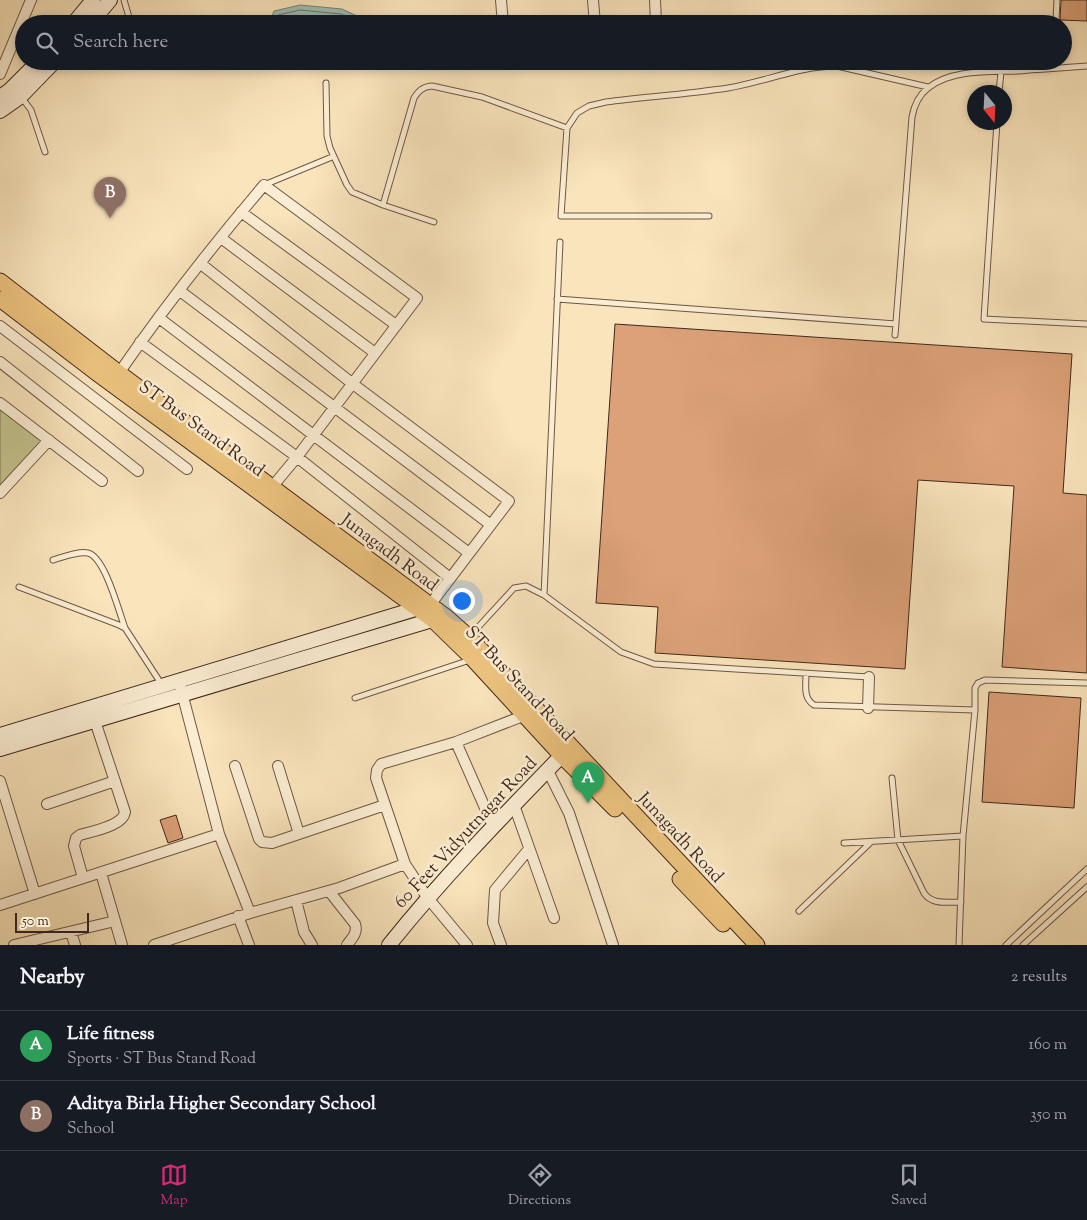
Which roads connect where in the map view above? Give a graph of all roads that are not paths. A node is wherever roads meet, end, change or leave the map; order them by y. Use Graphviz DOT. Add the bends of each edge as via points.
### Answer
graph roads {
  1 [pos="31,0"];
  2 [pos="93,0"];
  3 [pos="110,0"];
  4 [pos="124,0"];
  5 [pos="501,0"];
  6 [pos="593,0"];
  7 [pos="654,0"];
  8 [pos="1057,0"];
  9 [pos="25,15"];
  10 [pos="80,15"];
  11 [pos="98,15"];
  12 [pos="128,15"];
  13 [pos="502,15"];
  14 [pos="594,15"];
  15 [pos="655,15"];
  16 [pos="1056,15"];
  17 [pos="15,38"];
  18 [pos="1087,66"];
  19 [pos="1072,67"];
  20 [pos="30,70"];
  21 [pos="42,70"];
  22 [pos="801,70"];
  23 [pos="854,70"];
  24 [pos="1029,70"];
  25 [pos="1000,72"];
  26 [pos="0,74"];
  27 [pos="326,83"];
  28 [pos="999,85"];
  29 [pos="928,87"];
  30 [pos="7,92"];
  31 [pos="0,111"];
  32 [pos="568,128"];
  33 [pos="996,130"];
  34 [pos="45,152"];
  35 [pos="332,157"];
  36 [pos="264,185"];
  37 [pos="383,205"];
  38 [pos="241,212"];
  39 [pos="710,216"];
  40 [pos="434,222"];
  41 [pos="221,238"];
  42 [pos="560,242"];
  43 [pos="201,264"];
  44 [pos="0,281"];
  45 [pos="180,292"];
  46 [pos="557,299"];
  47 [pos="1,303"];
  48 [pos="159,318"];
  49 [pos="896,324"];
  50 [pos="1087,324"];
  51 [pos="396,325"];
  52 [pos="0,326"];
  53 [pos="895,335"];
  54 [pos="140,342"];
  55 [pos="375,353"];
  56 [pos="0,362"];
  57 [pos="119,373"];
  58 [pos="353,384"];
  59 [pos="0,403"];
  60 [pos="334,408"];
  61 [pos="314,435"];
  62 [pos="49,440"];
  63 [pos="297,457"];
  64 [pos="187,468"];
  65 [pos="138,471"];
  66 [pos="102,481"];
  67 [pos="272,487"];
  68 [pos="0,493"];
  69 [pos="491,525"];
  70 [pos="469,553"];
  71 [pos="53,560"];
  72 [pos="450,578"];
  73 [pos="19,587"];
  74 [pos="544,595"];
  75 [pos="432,612"];
  76 [pos="125,628"];
  77 [pos="469,637"];
  78 [pos="473,659"];
  79 [pos="806,674"];
  80 [pos="869,677"];
  81 [pos="178,681"];
  82 [pos="1087,683"];
  83 [pos="162,686"];
  84 [pos="183,695"];
  85 [pos="354,698"];
  86 [pos="868,708"];
  87 [pos="975,710"];
  88 [pos="531,713"];
  89 [pos="93,714"];
  90 [pos="1,742"];
  91 [pos="456,742"];
  92 [pos="566,751"];
  93 [pos="235,766"];
  94 [pos="278,766"];
  95 [pos="547,769"];
  96 [pos="892,778"];
  97 [pos="0,781"];
  98 [pos="115,781"];
  99 [pos="46,804"];
  100 [pos="385,805"];
  101 [pos="514,805"];
  102 [pos="493,826"];
  103 [pos="220,834"];
  104 [pos="299,834"];
  105 [pos="963,836"];
  106 [pos="898,840"];
  107 [pos="872,841"];
  108 [pos="844,843"];
  109 [pos="529,849"];
  110 [pos="405,864"];
  111 [pos="1087,869"];
  112 [pos="101,873"];
  113 [pos="83,878"];
  114 [pos="1087,887"];
  115 [pos="329,891"];
  116 [pos="35,894"];
  117 [pos="427,897"];
  118 [pos="296,900"];
  119 [pos="961,902"];
  120 [pos="0,905"];
  121 [pos="800,911"];
  122 [pos="250,913"];
  123 [pos="238,916"];
  124 [pos="554,918"];
  125 [pos="115,922"];
  126 [pos="72,932"];
  127 [pos="1008,944"];
  128 [pos="18,945"];
  129 [pos="75,945"];
  130 [pos="122,945"];
  131 [pos="154,945"];
  132 [pos="250,945"];
  133 [pos="312,945"];
  134 [pos="346,945"];
  135 [pos="389,945"];
  136 [pos="468,945"];
  137 [pos="502,945"];
  138 [pos="613,945"];
  139 [pos="743,945"];
  140 [pos="757,945"];
  141 [pos="959,945"];
  142 [pos="1023,945"];
  1 -- 9 [label="street"];
  2 -- 10 [label="street"];
  3 -- 11 [label="street"];
  4 -- 12 [label="lane"];
  5 -- 13 [label="street"];
  6 -- 14 [label="street"];
  7 -- 15 [label="street"];
  8 -- 16 [label="lane"];
  17 -- 26 [label="street"];
  18 -- 19 [label="lane"];
  20 -- 30 [label="street"];
  21 -- 30 [label="street"];
  22 -- 32 [label="lane" via="728,88 589,106 577,113"];
  23 -- 29 [label="lane"];
  24 -- 25 [label="lane"];
  25 -- 28 [label="lane"];
  25 -- 29 [label="lane" via="952,77"];
  27 -- 35 [label="lane" via="327,136"];
  29 -- 49 [label="lane" via="914,106 912,117"];
  30 -- 31 [label="street"];
  30 -- 34 [label="lane" via="29,106"];
  32 -- 37 [label="lane" via="482,97 424,87 414,98"];
  32 -- 39 [label="lane" via="561,216"];
  33 -- 50 [label="lane" via="984,320"];
  35 -- 36 [label="lane"];
  35 -- 37 [label="lane" via="352,192"];
  36 -- 38 [label="street"];
  36 -- 51 [label="street" via="416,298"];
  37 -- 40 [label="lane"];
  38 -- 41 [label="street"];
  38 -- 51 [label="street"];
  41 -- 43 [label="street"];
  41 -- 55 [label="street"];
  42 -- 46 [label="lane"];
  43 -- 45 [label="street"];
  43 -- 58 [label="street"];
  44 -- 57 [label="main road, Junagadh Road"];
  45 -- 48 [label="street"];
  45 -- 60 [label="street"];
  46 -- 49 [label="lane"];
  46 -- 74 [label="lane"];
  47 -- 75 [label="main road, ST Bus Stand Road" via="393,592"];
  48 -- 54 [label="street"];
  48 -- 61 [label="street"];
  49 -- 53 [label="lane"];
  51 -- 55 [label="street"];
  52 -- 64 [label="street"];
  54 -- 57 [label="street"];
  54 -- 63 [label="street"];
  55 -- 58 [label="street"];
  56 -- 65 [label="street"];
  57 -- 67 [label="main road, Junagadh Road"];
  58 -- 60 [label="street"];
  58 -- 69 [label="street" via="509,501"];
  59 -- 62 [label="street"];
  60 -- 61 [label="street"];
  60 -- 69 [label="street"];
  61 -- 63 [label="street"];
  61 -- 70 [label="street"];
  62 -- 66 [label="street"];
  62 -- 68 [label="street"];
  63 -- 67 [label="street"];
  63 -- 72 [label="street"];
  67 -- 75 [label="main road, Junagadh Road"];
  69 -- 70 [label="street"];
  70 -- 72 [label="street"];
  71 -- 76 [label="lane" via="78,553 97,559"];
  72 -- 75 [label="street"];
  73 -- 76 [label="lane"];
  74 -- 77 [label="lane" via="526,586 514,588"];
  74 -- 79 [label="lane" via="621,652 654,664"];
  75 -- 77 [label="main road, Junagadh Road"];
  75 -- 78 [label="main road, ST Bus Stand Road"];
  75 -- 81 [label="street"];
  75 -- 84 [label="street"];
  76 -- 83 [label="lane"];
  77 -- 88 [label="main road, Junagadh Road"];
  78 -- 85 [label="lane"];
  78 -- 88 [label="main road, ST Bus Stand Road"];
  79 -- 80 [label="lane"];
  79 -- 86 [label="lane" via="808,702"];
  80 -- 86 [label="street"];
  81 -- 83 [label="street"];
  81 -- 84 [label="street"];
  82 -- 87 [label="lane" via="985,680 975,688"];
  83 -- 89 [label="street"];
  84 -- 89 [label="street"];
  84 -- 103 [label="street"];
  86 -- 87 [label="lane"];
  87 -- 105 [label="lane"];
  88 -- 91 [label="street"];
  88 -- 92 [label="main road, ST Bus Stand Road"];
  89 -- 90 [label="street"];
  89 -- 98 [label="street"];
  91 -- 100 [label="street" via="381,764 376,778"];
  91 -- 102 [label="street"];
  92 -- 95 [label="street, 60 Feet Vidyutnagar Road"];
  92 -- 139 [label="main road, ST Bus Stand Road"];
  92 -- 140 [label="main road, Junagadh Road"];
  93 -- 104 [label="street" via="259,839 272,843"];
  94 -- 104 [label="street"];
  95 -- 101 [label="street, 60 Feet Vidyutnagar Road"];
  95 -- 138 [label="street" via="569,813"];
  96 -- 106 [label="lane"];
  97 -- 116 [label="street"];
  98 -- 99 [label="street"];
  98 -- 113 [label="street" via="124,816 118,823 80,835 74,842"];
  100 -- 104 [label="street"];
  100 -- 110 [label="street"];
  101 -- 102 [label="street, 60 Feet Vidyutnagar Road"];
  101 -- 109 [label="street"];
  102 -- 117 [label="street, 60 Feet Vidyutnagar Road"];
  103 -- 112 [label="street"];
  103 -- 122 [label="street"];
  105 -- 106 [label="lane"];
  105 -- 119 [label="lane"];
  106 -- 107 [label="lane"];
  106 -- 119 [label="lane" via="928,898 936,902"];
  107 -- 108 [label="lane"];
  107 -- 121 [label="lane"];
  109 -- 124 [label="street"];
  109 -- 137 [label="street" via="495,890 493,923"];
  110 -- 115 [label="street"];
  110 -- 117 [label="street"];
  111 -- 127 [label="lane"];
  112 -- 113 [label="street"];
  112 -- 125 [label="street"];
  113 -- 116 [label="street"];
  114 -- 142 [label="lane"];
  115 -- 118 [label="street"];
  115 -- 134 [label="street" via="355,924 356,934"];
  116 -- 120 [label="street"];
  117 -- 135 [label="street, 60 Feet Vidyutnagar Road"];
  117 -- 136 [label="street"];
  118 -- 122 [label="street"];
  118 -- 133 [label="street" via="304,932"];
  119 -- 141 [label="lane"];
  122 -- 123 [label="street"];
  123 -- 131 [label="street"];
  123 -- 132 [label="street"];
  125 -- 126 [label="street"];
  125 -- 130 [label="street"];
  126 -- 128 [label="street"];
  126 -- 129 [label="street"];
}
